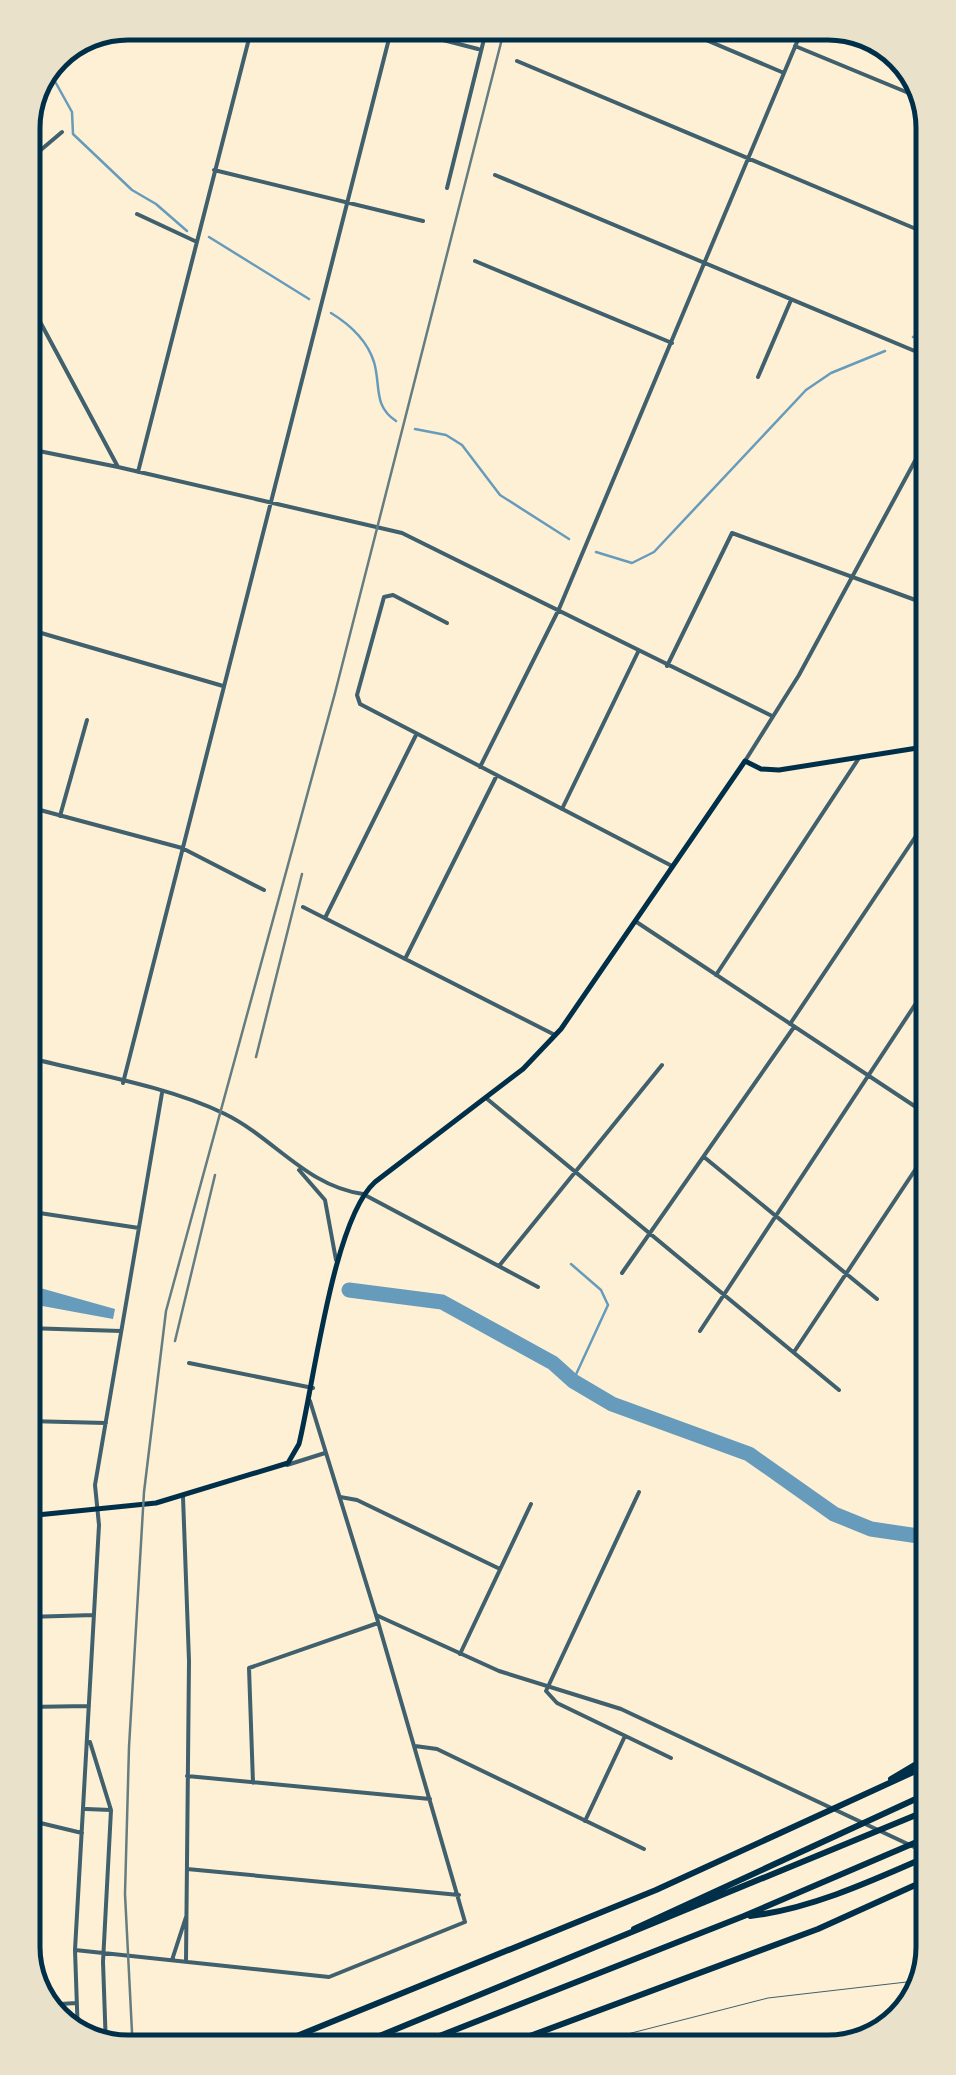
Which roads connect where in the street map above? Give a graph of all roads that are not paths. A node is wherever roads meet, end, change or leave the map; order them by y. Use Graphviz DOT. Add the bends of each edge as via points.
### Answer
graph roads {
  1 [pos="483,40"];
  2 [pos="706,40"];
  3 [pos="798,40"];
  4 [pos="248,41"];
  5 [pos="388,41"];
  6 [pos="448,41"];
  7 [pos="795,46"];
  8 [pos="480,50"];
  9 [pos="517,61"];
  10 [pos="784,72"];
  11 [pos="909,93"];
  12 [pos="62,132"];
  13 [pos="40,151"];
  14 [pos="748,159"];
  15 [pos="214,170"];
  16 [pos="495,175"];
  17 [pos="446,188"];
  18 [pos="346,203"];
  19 [pos="137,214"];
  20 [pos="423,221"];
  21 [pos="916,229"];
  22 [pos="197,242"];
  23 [pos="474,261"];
  24 [pos="705,263"];
  25 [pos="791,300"];
  26 [pos="40,322"];
  27 [pos="672,343"];
  28 [pos="916,352"];
  29 [pos="758,376"];
  30 [pos="40,451"];
  31 [pos="916,459"];
  32 [pos="118,467"];
  33 [pos="138,472"];
  34 [pos="270,502"];
  35 [pos="850,580"];
  36 [pos="916,601"];
  37 [pos="556,613"];
  38 [pos="447,623"];
  39 [pos="40,633"];
  40 [pos="638,652"];
  41 [pos="667,666"];
  42 [pos="222,686"];
  43 [pos="774,717"];
  44 [pos="87,720"];
  45 [pos="416,735"];
  46 [pos="916,748"];
  47 [pos="860,757"];
  48 [pos="745,761"];
  49 [pos="480,767"];
  50 [pos="497,776"];
  51 [pos="40,810"];
  52 [pos="562,810"];
  53 [pos="60,816"];
  54 [pos="916,841"];
  55 [pos="182,848"];
  56 [pos="672,866"];
  57 [pos="264,890"];
  58 [pos="304,907"];
  59 [pos="324,918"];
  60 [pos="635,921"];
  61 [pos="405,959"];
  62 [pos="716,976"];
  63 [pos="916,1003"];
  64 [pos="792,1026"];
  65 [pos="555,1036"];
  66 [pos="40,1061"];
  67 [pos="662,1065"];
  68 [pos="868,1076"];
  69 [pos="123,1083"];
  70 [pos="162,1094"];
  71 [pos="486,1098"];
  72 [pos="916,1107"];
  73 [pos="704,1157"];
  74 [pos="289,1160"];
  75 [pos="916,1168"];
  76 [pos="576,1174"];
  77 [pos="363,1194"];
  78 [pos="40,1213"];
  79 [pos="776,1216"];
  80 [pos="138,1228"];
  81 [pos="651,1235"];
  82 [pos="337,1265"];
  83 [pos="499,1266"];
  84 [pos="622,1273"];
  85 [pos="846,1273"];
  86 [pos="538,1287"];
  87 [pos="724,1295"];
  88 [pos="877,1299"];
  89 [pos="40,1328"];
  90 [pos="121,1331"];
  91 [pos="700,1331"];
  92 [pos="794,1352"];
  93 [pos="189,1363"];
  94 [pos="313,1388"];
  95 [pos="839,1390"];
  96 [pos="310,1400"];
  97 [pos="40,1421"];
  98 [pos="106,1423"];
  99 [pos="326,1453"];
  100 [pos="284,1466"];
  101 [pos="639,1492"];
  102 [pos="184,1497"];
  103 [pos="340,1497"];
  104 [pos="531,1504"];
  105 [pos="97,1511"];
  106 [pos="40,1515"];
  107 [pos="500,1569"];
  108 [pos="94,1615"];
  109 [pos="376,1615"];
  110 [pos="40,1617"];
  111 [pos="378,1623"];
  112 [pos="460,1654"];
  113 [pos="546,1685"];
  114 [pos="90,1706"];
  115 [pos="40,1707"];
  116 [pos="88,1728"];
  117 [pos="625,1736"];
  118 [pos="415,1746"];
  119 [pos="672,1758"];
  120 [pos="916,1764"];
  121 [pos="916,1771"];
  122 [pos="187,1776"];
  123 [pos="253,1783"];
  124 [pos="430,1799"];
  125 [pos="916,1799"];
  126 [pos="855,1800"];
  127 [pos="83,1809"];
  128 [pos="111,1810"];
  129 [pos="916,1815"];
  130 [pos="585,1821"];
  131 [pos="40,1823"];
  132 [pos="82,1833"];
  133 [pos="916,1842"];
  134 [pos="916,1847"];
  135 [pos="644,1849"];
  136 [pos="916,1861"];
  137 [pos="187,1869"];
  138 [pos="916,1885"];
  139 [pos="459,1896"];
  140 [pos="188,1908"];
  141 [pos="744,1916"];
  142 [pos="75,1950"];
  143 [pos="582,1954"];
  144 [pos="172,1960"];
  145 [pos="186,1962"];
  146 [pos="908,1981"];
  147 [pos="76,2003"];
  148 [pos="61,2004"];
  149 [pos="77,2019"];
  150 [pos="105,2031"];
  151 [pos="300,2035"];
  152 [pos="380,2035"];
  153 [pos="442,2035"];
  154 [pos="535,2035"];
  155 [pos="621,2035"];
  1 -- 8 [label="street"];
  2 -- 10 [label="street"];
  3 -- 7 [label="street"];
  4 -- 15 [label="street"];
  5 -- 18 [label="street"];
  6 -- 8 [label="street"];
  7 -- 10 [label="street"];
  7 -- 11 [label="street"];
  8 -- 17 [label="street"];
  9 -- 14 [label="street"];
  10 -- 14 [label="street"];
  12 -- 13 [label="street"];
  14 -- 21 [label="street"];
  14 -- 24 [label="street"];
  15 -- 18 [label="street"];
  15 -- 22 [label="street"];
  16 -- 24 [label="street"];
  18 -- 20 [label="street"];
  18 -- 34 [label="street"];
  19 -- 22 [label="street"];
  22 -- 33 [label="street"];
  23 -- 27 [label="street"];
  24 -- 25 [label="street"];
  24 -- 27 [label="street"];
  25 -- 28 [label="street"];
  25 -- 29 [label="street"];
  26 -- 32 [label="street"];
  27 -- 37 [label="street"];
  30 -- 32 [label="street"];
  31 -- 35 [label="street"];
  32 -- 33 [label="street"];
  33 -- 34 [label="street"];
  34 -- 37 [label="street" via="402,533"];
  34 -- 42 [label="street"];
  35 -- 36 [label="street"];
  35 -- 41 [label="street" via="732,532"];
  35 -- 43 [label="street"];
  37 -- 40 [label="street"];
  37 -- 49 [label="street"];
  38 -- 45 [label="street" via="393,595 381,603 358,700"];
  39 -- 42 [label="street"];
  40 -- 41 [label="street"];
  40 -- 52 [label="street"];
  41 -- 43 [label="street"];
  42 -- 55 [label="street"];
  43 -- 48 [label="street"];
  44 -- 53 [label="street"];
  45 -- 49 [label="street"];
  45 -- 59 [label="street"];
  46 -- 47 [label="main road"];
  47 -- 48 [label="main road" via="769,770"];
  47 -- 62 [label="street"];
  48 -- 56 [label="main road"];
  49 -- 50 [label="street"];
  50 -- 52 [label="street"];
  50 -- 61 [label="street"];
  51 -- 53 [label="street"];
  52 -- 56 [label="street"];
  53 -- 55 [label="street"];
  54 -- 64 [label="street"];
  55 -- 57 [label="street"];
  55 -- 69 [label="street"];
  56 -- 60 [label="main road"];
  58 -- 59 [label="street"];
  59 -- 61 [label="street"];
  60 -- 62 [label="street"];
  60 -- 65 [label="main road"];
  61 -- 65 [label="street"];
  62 -- 64 [label="street"];
  63 -- 68 [label="street"];
  64 -- 68 [label="street"];
  64 -- 73 [label="street"];
  65 -- 71 [label="main road"];
  66 -- 69 [label="street"];
  67 -- 76 [label="street"];
  68 -- 72 [label="street"];
  68 -- 79 [label="street"];
  69 -- 70 [label="street"];
  70 -- 74 [label="street" via="226,1114"];
  70 -- 80 [label="street"];
  71 -- 76 [label="street"];
  71 -- 77 [label="main road"];
  73 -- 79 [label="street"];
  73 -- 81 [label="street"];
  74 -- 77 [label="street" via="327,1184"];
  74 -- 82 [label="street" via="325,1200"];
  75 -- 85 [label="street"];
  76 -- 81 [label="street"];
  76 -- 83 [label="street"];
  77 -- 82 [label="main road"];
  77 -- 83 [label="street"];
  78 -- 80 [label="street"];
  79 -- 85 [label="street"];
  79 -- 87 [label="street"];
  80 -- 90 [label="street"];
  81 -- 84 [label="street"];
  81 -- 87 [label="street"];
  82 -- 94 [label="main road"];
  83 -- 86 [label="street"];
  85 -- 88 [label="street"];
  85 -- 92 [label="street"];
  87 -- 91 [label="street"];
  87 -- 92 [label="street"];
  89 -- 90 [label="street"];
  90 -- 98 [label="street"];
  92 -- 95 [label="street"];
  93 -- 94 [label="street"];
  94 -- 96 [label="main road"];
  96 -- 99 [label="street"];
  96 -- 100 [label="main road" via="298,1448"];
  97 -- 98 [label="street"];
  98 -- 105 [label="street"];
  99 -- 100 [label="street"];
  99 -- 103 [label="street"];
  100 -- 102 [label="main road"];
  101 -- 113 [label="street"];
  102 -- 105 [label="main road"];
  102 -- 122 [label="street"];
  103 -- 107 [label="street"];
  103 -- 109 [label="street"];
  104 -- 107 [label="street"];
  105 -- 106 [label="main road"];
  105 -- 108 [label="street"];
  107 -- 112 [label="street"];
  108 -- 110 [label="street"];
  108 -- 114 [label="street"];
  109 -- 111 [label="street"];
  109 -- 112 [label="street"];
  111 -- 118 [label="street"];
  111 -- 123 [label="street" via="249,1668"];
  112 -- 113 [label="street"];
  113 -- 117 [label="street" via="554,1702"];
  113 -- 134 [label="street" via="621,1710"];
  114 -- 115 [label="street"];
  114 -- 116 [label="street"];
  116 -- 127 [label="street"];
  116 -- 128 [label="street"];
  117 -- 119 [label="street"];
  117 -- 130 [label="street"];
  118 -- 124 [label="street"];
  118 -- 130 [label="street" via="432,1747"];
  120 -- 126 [label="highway"];
  121 -- 126 [label="highway"];
  122 -- 123 [label="street"];
  122 -- 137 [label="street"];
  123 -- 124 [label="street"];
  124 -- 139 [label="street"];
  125 -- 143 [label="highway"];
  126 -- 151 [label="highway" via="559,1931"];
  127 -- 128 [label="street"];
  127 -- 132 [label="street"];
  128 -- 150 [label="street"];
  129 -- 143 [label="highway"];
  130 -- 135 [label="street"];
  131 -- 132 [label="street"];
  132 -- 142 [label="street"];
  133 -- 141 [label="highway"];
  136 -- 141 [label="highway" via="806,1902"];
  137 -- 139 [label="street"];
  137 -- 140 [label="street"];
  138 -- 154 [label="highway" via="787,1942"];
  139 -- 145 [label="street" via="465,1922 328,1976"];
  140 -- 144 [label="street"];
  140 -- 145 [label="street"];
  141 -- 153 [label="highway"];
  142 -- 144 [label="street"];
  142 -- 147 [label="street"];
  143 -- 152 [label="highway"];
  144 -- 145 [label="street"];
  146 -- 155 [label="lane" via="736,2004"];
  147 -- 148 [label="street"];
  147 -- 149 [label="street"];
}
